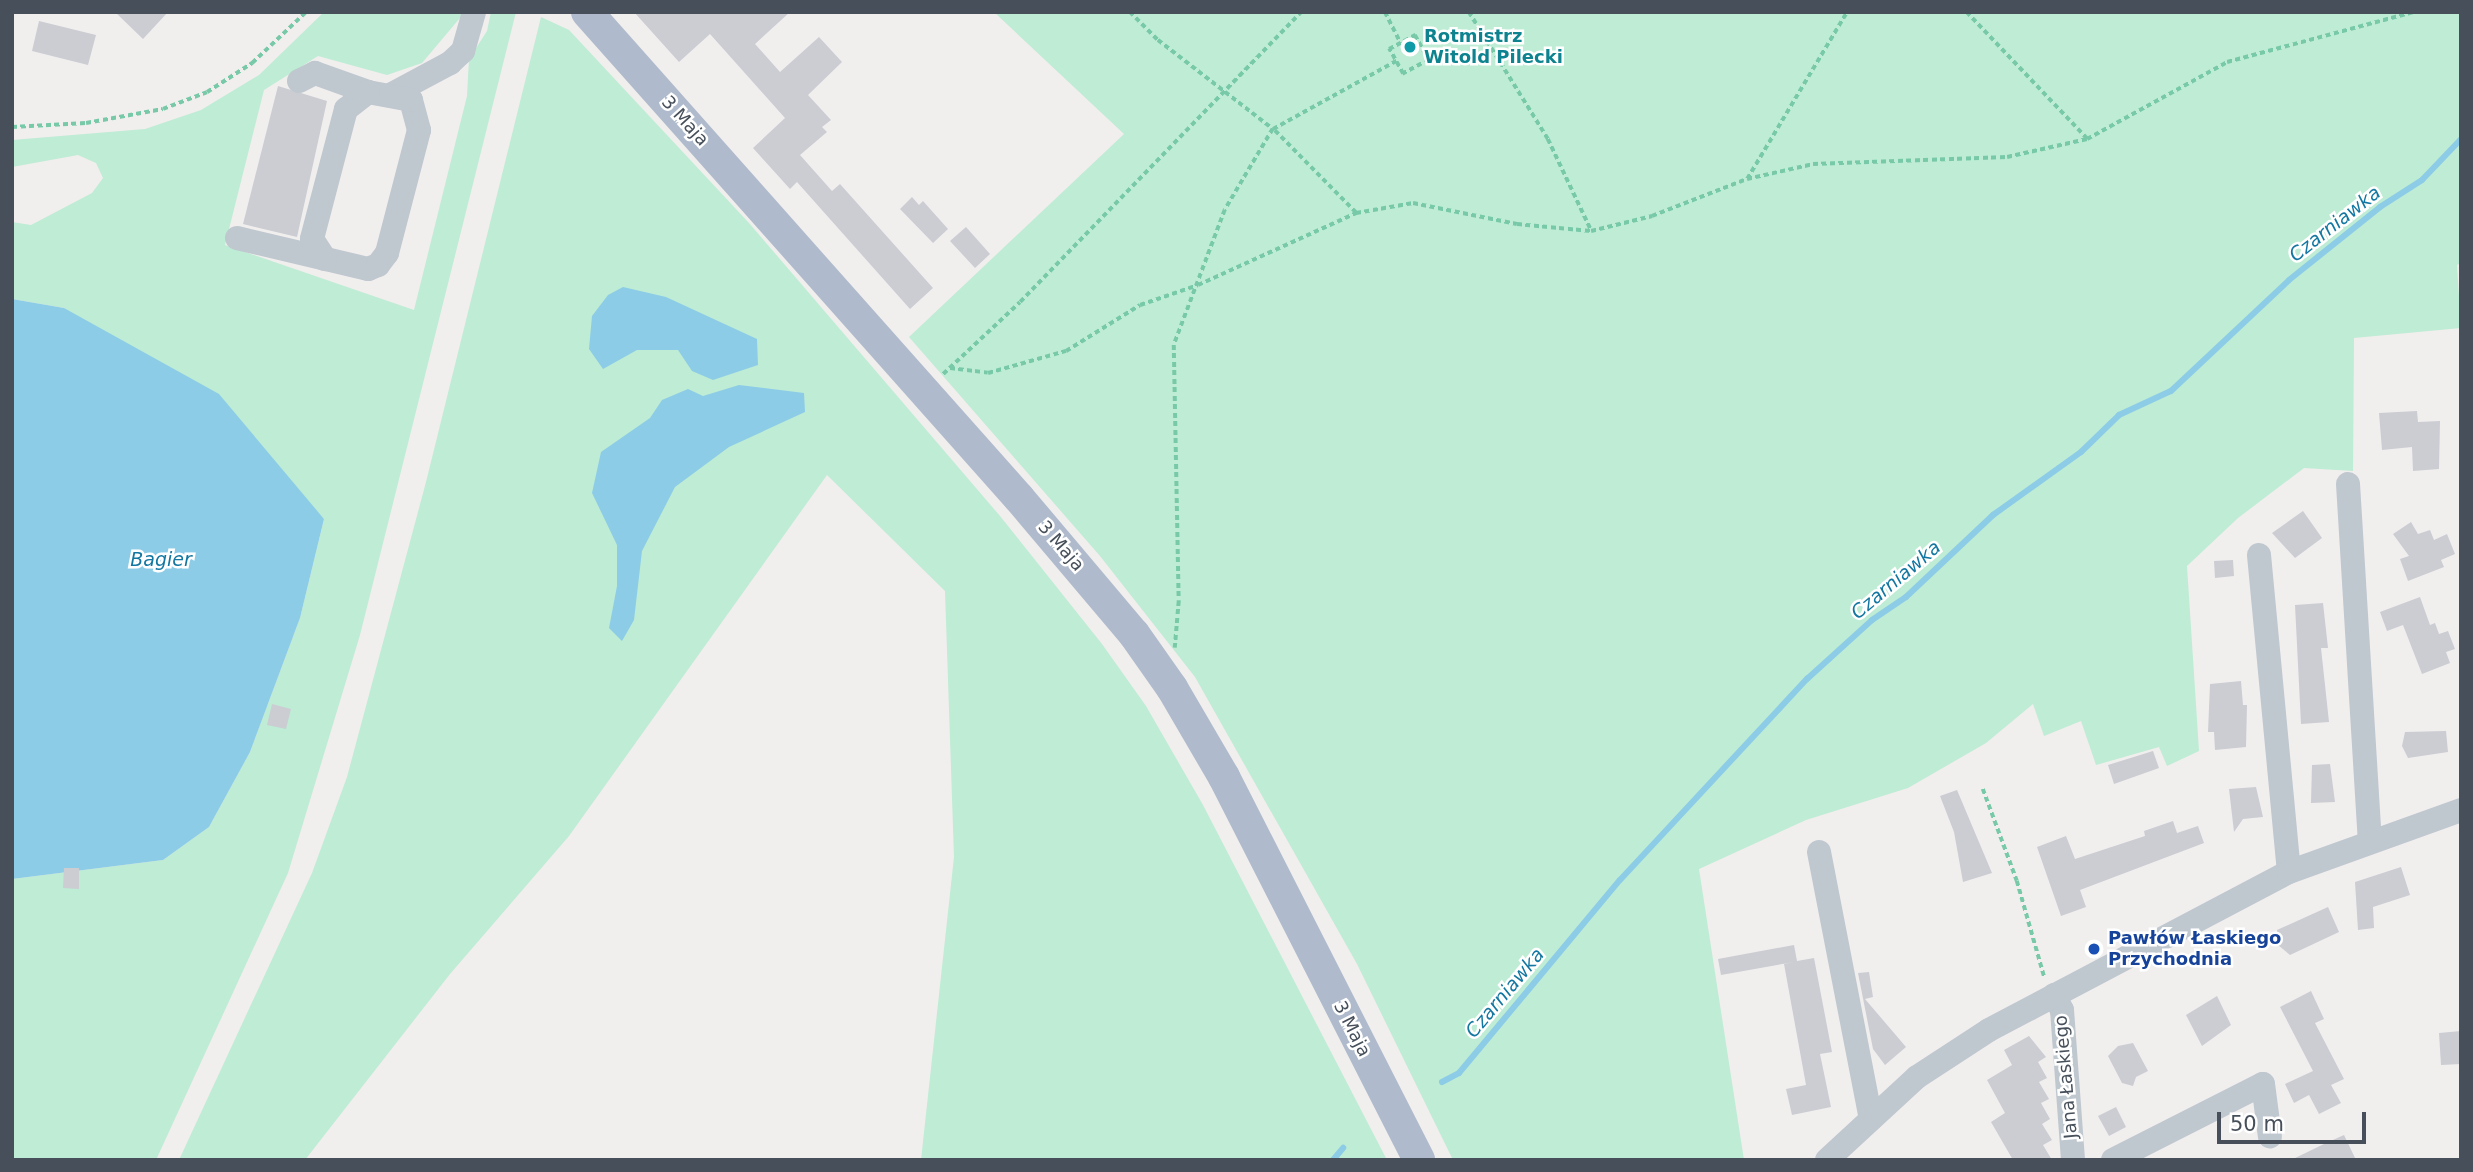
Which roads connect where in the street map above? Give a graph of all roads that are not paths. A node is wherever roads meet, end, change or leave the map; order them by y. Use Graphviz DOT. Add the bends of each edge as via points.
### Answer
graph roads {
  1 [pos="474,12"];
  2 [pos="587,12"];
  3 [pos="299,82"];
  4 [pos="380,93"];
  5 [pos="237,238"];
  6 [pos="326,259"];
  7 [pos="2348,484"];
  8 [pos="2259,555"];
  9 [pos="2461,810"];
  10 [pos="2370,840"];
  11 [pos="1819,852"];
  12 [pos="2289,873"];
  13 [pos="2054,995"];
  14 [pos="1871,1119"];
  15 [pos="2270,1137"];
  16 [pos="1419,1160"];
  17 [pos="1827,1160"];
  18 [pos="2073,1160"];
  19 [pos="2113,1160"];
  1 -- 4 [label="street" via="463,51 450,63"];
  2 -- 16 [label="main road, 3 Maja" via="1099,590 1172,688 1224,777"];
  3 -- 4 [label="street" via="314,73"];
  4 -- 6 [label="street" via="346,109 312,239"];
  4 -- 6 [label="street" via="411,100 419,130 387,253 368,269"];
  5 -- 6 [label="street"];
  7 -- 10 [label="street"];
  8 -- 12 [label="street"];
  9 -- 10 [label="street"];
  10 -- 12 [label="street"];
  11 -- 14 [label="street"];
  12 -- 13 [label="street"];
  13 -- 14 [label="street" via="1950,1054"];
  13 -- 18 [label="street, Jana Łaskiego" via="2062,1010"];
  14 -- 17 [label="street"];
  15 -- 19 [label="street" via="2263,1084"];
}
